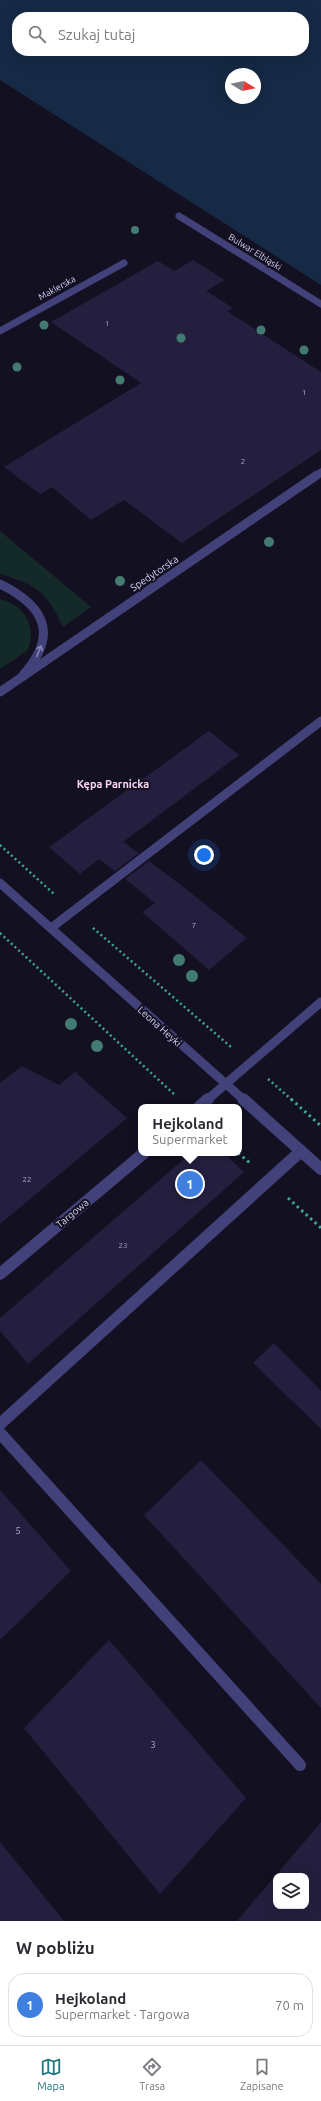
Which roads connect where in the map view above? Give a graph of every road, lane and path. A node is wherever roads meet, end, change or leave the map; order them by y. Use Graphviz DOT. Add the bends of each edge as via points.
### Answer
graph roads {
  1 [pos="179,216"];
  2 [pos="124,263"];
  3 [pos="321,304"];
  4 [pos="0,331"];
  5 [pos="321,472"];
  6 [pos="3,586"];
  7 [pos="15,682"];
  8 [pos="0,692"];
  9 [pos="321,721"];
  10 [pos="0,845"];
  11 [pos="0,883"];
  12 [pos="73,911"];
  13 [pos="51,928"];
  14 [pos="0,933"];
  15 [pos="321,1002"];
  16 [pos="250,1063"];
  17 [pos="226,1085"];
  18 [pos="176,1096"];
  19 [pos="203,1104"];
  20 [pos="321,1126"];
  21 [pos="301,1151"];
  22 [pos="140,1156"];
  23 [pos="321,1169"];
  24 [pos="269,1181"];
  25 [pos="321,1228"];
  26 [pos="0,1274"];
  27 [pos="0,1424"];
  28 [pos="0,1433"];
  29 [pos="300,1765"];
  1 -- 3 [label="street, Bulwar Elbląski"];
  2 -- 4 [label="street, Maklerska"];
  5 -- 7 [label="street, Spedytorska"];
  7 -- 6 [label="street, one-way" via="34,662 43,639 43,628 36,608 19,593"];
  7 -- 8 [label="street, Spedytorska"];
  9 -- 12 [label="street"];
  10 -- 12 [label="path"];
  11 -- 13 [label="street, Leona Heyki"];
  12 -- 13 [label="street"];
  12 -- 16 [label="path"];
  13 -- 17 [label="street, Leona Heyki"];
  14 -- 18 [label="path"];
  15 -- 16 [label="street"];
  16 -- 17 [label="street"];
  16 -- 20 [label="path"];
  17 -- 19 [label="street"];
  17 -- 21 [label="street, Leona Heyki"];
  21 -- 23 [label="street, Leona Heyki"];
  21 -- 24 [label="street"];
  22 -- 26 [label="street, Targowa"];
  24 -- 25 [label="path"];
  24 -- 27 [label="street"];
  28 -- 29 [label="street"];
}
